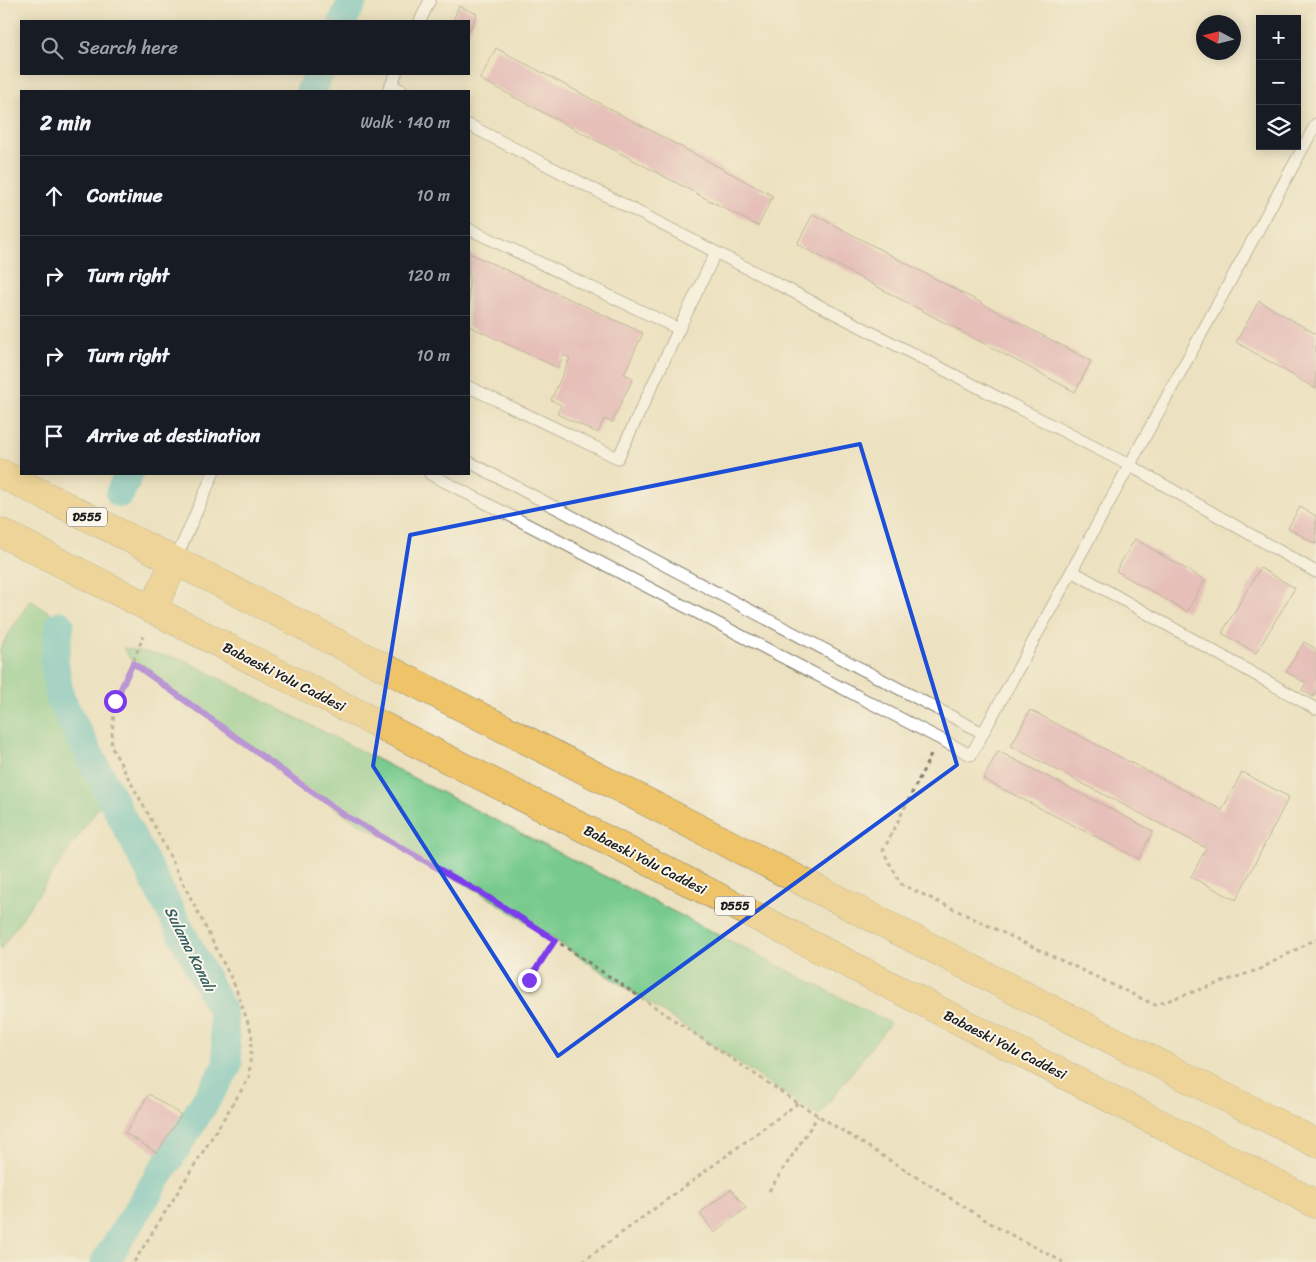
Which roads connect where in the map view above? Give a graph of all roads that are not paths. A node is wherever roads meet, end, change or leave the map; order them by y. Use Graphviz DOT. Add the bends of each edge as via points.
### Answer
graph roads {
  1 [pos="430,0"];
  2 [pos="420,20"];
  3 [pos="396,75"];
  4 [pos="389,88"];
  5 [pos="1316,124"];
  6 [pos="470,126"];
  7 [pos="470,228"];
  8 [pos="716,252"];
  9 [pos="679,328"];
  10 [pos="470,387"];
  11 [pos="470,463"];
  12 [pos="1130,465"];
  13 [pos="0,473"];
  14 [pos="213,475"];
  15 [pos="432,475"];
  16 [pos="0,532"];
  17 [pos="174,561"];
  18 [pos="1072,571"];
  19 [pos="1316,572"];
  20 [pos="152,610"];
  21 [pos="1316,709"];
  22 [pos="983,733"];
  23 [pos="1316,1143"];
  24 [pos="1316,1204"];
  1 -- 2 [label="lane"];
  3 -- 4 [label="lane"];
  5 -- 12 [label="lane"];
  6 -- 8 [label="lane"];
  7 -- 9 [label="lane"];
  8 -- 9 [label="lane"];
  8 -- 12 [label="lane"];
  9 -- 10 [label="lane" via="618,458"];
  11 -- 22 [label="lane"];
  12 -- 18 [label="lane"];
  12 -- 19 [label="lane"];
  13 -- 17 [label="highway, D555"];
  14 -- 17 [label="lane"];
  15 -- 22 [label="lane" via="971,755"];
  16 -- 20 [label="highway, Babaeski Yolu Caddesi / D555"];
  17 -- 20 [label="highway"];
  17 -- 23 [label="highway, D555"];
  18 -- 21 [label="lane"];
  18 -- 22 [label="lane"];
  20 -- 24 [label="highway, Babaeski Yolu Caddesi / D555"];
}
